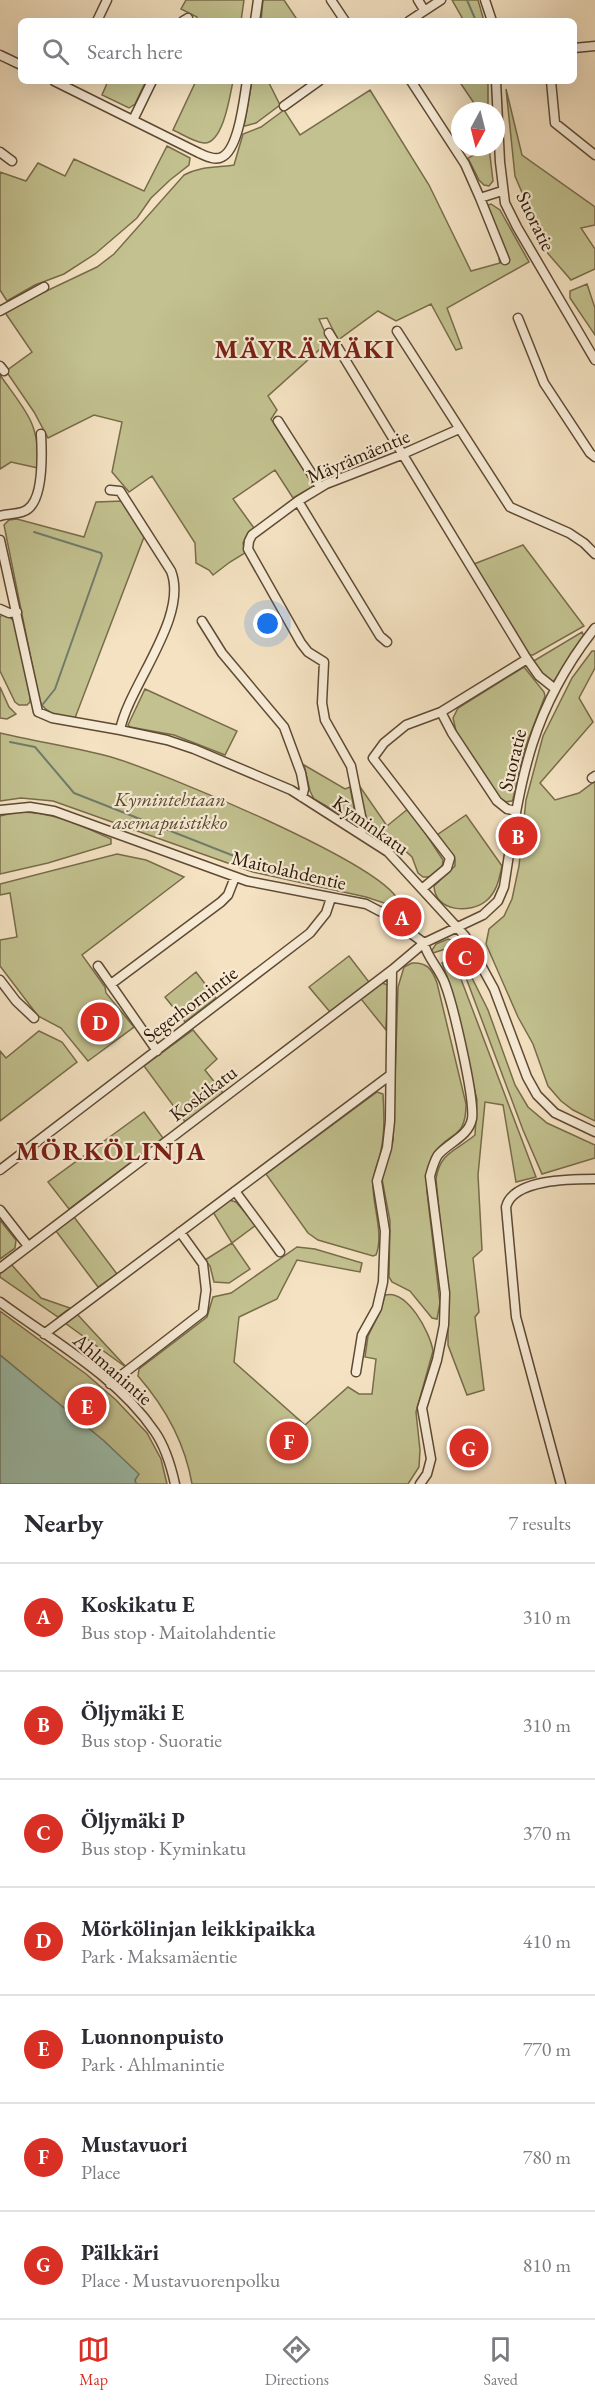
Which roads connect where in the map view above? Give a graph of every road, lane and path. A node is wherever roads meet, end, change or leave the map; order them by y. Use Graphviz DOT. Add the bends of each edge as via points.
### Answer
graph roads {
  1 [pos="107,0"];
  2 [pos="258,0"];
  3 [pos="331,0"];
  4 [pos="418,0"];
  5 [pos="441,0"];
  6 [pos="485,0"];
  7 [pos="424,10"];
  8 [pos="98,18"];
  9 [pos="255,18"];
  10 [pos="343,18"];
  11 [pos="413,18"];
  12 [pos="491,18"];
  13 [pos="595,46"];
  14 [pos="577,48"];
  15 [pos="0,55"];
  16 [pos="18,64"];
  17 [pos="67,84"];
  18 [pos="151,84"];
  19 [pos="246,84"];
  20 [pos="315,84"];
  21 [pos="413,84"];
  22 [pos="496,84"];
  23 [pos="551,84"];
  24 [pos="284,106"];
  25 [pos="133,120"];
  26 [pos="0,152"];
  27 [pos="595,155"];
  28 [pos="12,161"];
  29 [pos="502,191"];
  30 [pos="480,198"];
  31 [pos="505,260"];
  32 [pos="44,287"];
  33 [pos="0,311"];
  34 [pos="518,318"];
  35 [pos="396,331"];
  36 [pos="329,333"];
  37 [pos="595,360"];
  38 [pos="278,421"];
  39 [pos="459,429"];
  40 [pos="41,434"];
  41 [pos="403,454"];
  42 [pos="595,457"];
  43 [pos="320,487"];
  44 [pos="110,490"];
  45 [pos="298,501"];
  46 [pos="0,516"];
  47 [pos="0,540"];
  48 [pos="595,555"];
  49 [pos="0,610"];
  50 [pos="17,612"];
  51 [pos="202,621"];
  52 [pos="594,634"];
  53 [pos="387,642"];
  54 [pos="527,659"];
  55 [pos="554,688"];
  56 [pos="441,712"];
  57 [pos="120,730"];
  58 [pos="302,797"];
  59 [pos="0,810"];
  60 [pos="516,811"];
  61 [pos="361,833"];
  62 [pos="235,877"];
  63 [pos="423,888"];
  64 [pos="331,898"];
  65 [pos="458,928"];
  66 [pos="424,943"];
  67 [pos="98,966"];
  68 [pos="392,970"];
  69 [pos="0,980"];
  70 [pos="111,984"];
  71 [pos="34,1018"];
  72 [pos="157,1051"];
  73 [pos="389,1076"];
  74 [pos="595,1132"];
  75 [pos="0,1170"];
  76 [pos="595,1179"];
  77 [pos="235,1191"];
  78 [pos="0,1210"];
  79 [pos="180,1232"];
  80 [pos="28,1246"];
  81 [pos="280,1252"];
  82 [pos="0,1268"];
  83 [pos="0,1302"];
  84 [pos="44,1334"];
  85 [pos="356,1372"];
  86 [pos="110,1384"];
  87 [pos="175,1484"];
  88 [pos="420,1484"];
  89 [pos="561,1484"];
  1 -- 8 [label="street"];
  2 -- 9 [label="street"];
  3 -- 10 [label="street"];
  4 -- 7 [label="street"];
  5 -- 7 [label="street"];
  6 -- 12 [label="street"];
  7 -- 11 [label="street"];
  13 -- 14 [label="street"];
  15 -- 16 [label="street"];
  17 -- 25 [label="street"];
  18 -- 25 [label="street"];
  19 -- 25 [label="street" via="238,129 228,153 219,158 207,156"];
  20 -- 24 [label="street"];
  21 -- 30 [label="street" via="465,164"];
  22 -- 29 [label="street, Suoratie"];
  23 -- 27 [label="street" via="555,123"];
  26 -- 28 [label="street"];
  29 -- 30 [label="street"];
  29 -- 37 [label="street, Suoratie" via="517,227"];
  30 -- 31 [label="street"];
  32 -- 33 [label="street"];
  34 -- 42 [label="street" via="544,383"];
  35 -- 39 [label="street"];
  36 -- 41 [label="street"];
  38 -- 43 [label="street"];
  39 -- 41 [label="street, Mäyrämäentie"];
  39 -- 48 [label="street" via="510,507 569,533"];
  40 -- 46 [label="street" via="43,456 35,500 22,512"];
  41 -- 43 [label="street, Mäyrämäentie"];
  41 -- 54 [label="street"];
  43 -- 45 [label="street, Mäyrämäentie"];
  44 -- 57 [label="street" via="120,491 171,571 175,585 171,611"];
  45 -- 53 [label="street"];
  45 -- 61 [label="street, Mäyrämäentie" via="252,535 248,549 301,643 324,662 323,711 328,728 351,766 363,826"];
  47 -- 50 [label="street"];
  49 -- 50 [label="street"];
  50 -- 57 [label="street, Kyminkatu" via="38,712"];
  51 -- 58 [label="street" via="222,653 284,727 301,773"];
  52 -- 55 [label="street, Suoratie"];
  54 -- 55 [label="street"];
  54 -- 56 [label="street"];
  55 -- 60 [label="street, Suoratie" via="536,728"];
  56 -- 60 [label="street" via="496,801"];
  56 -- 63 [label="street" via="406,725 373,758 450,858 447,868"];
  57 -- 58 [label="street, Kyminkatu" via="194,749"];
  58 -- 61 [label="street, Kyminkatu"];
  59 -- 62 [label="street, Maitolahdentie" via="30,807 54,811"];
  60 -- 65 [label="street, Suoratie" via="500,897 483,915"];
  61 -- 63 [label="street, Kyminkatu" via="388,852"];
  62 -- 64 [label="street, Maitolahdentie"];
  62 -- 70 [label="street" via="221,902"];
  63 -- 65 [label="street, Kyminkatu"];
  64 -- 66 [label="street, Maitolahdentie" via="375,908"];
  64 -- 72 [label="street, Segerhornintie" via="326,913 310,933"];
  65 -- 66 [label="street"];
  65 -- 74 [label="street, Kyminkatu" via="494,989 537,1095 564,1119"];
  66 -- 68 [label="street, Koskikatu"];
  66 -- 88 [label="street" via="449,996 472,1108 468,1129 440,1152 430,1176 444,1325 422,1408 431,1459"];
  67 -- 70 [label="street"];
  68 -- 73 [label="street"];
  68 -- 80 [label="street, Koskikatu"];
  69 -- 71 [label="street"];
  70 -- 72 [label="street"];
  72 -- 75 [label="street, Segerhornintie"];
  73 -- 77 [label="street"];
  73 -- 85 [label="street" via="387,1148 377,1181 385,1231 382,1282 377,1308 362,1335"];
  76 -- 89 [label="street" via="532,1186 512,1195 506,1207 516,1317"];
  77 -- 79 [label="street"];
  77 -- 81 [label="street"];
  78 -- 80 [label="street"];
  79 -- 84 [label="street"];
  79 -- 86 [label="street" via="203,1264 203,1312"];
  80 -- 82 [label="street, Koskikatu"];
  83 -- 84 [label="street, Ahlmanintie"];
  84 -- 86 [label="street, Ahlmanintie"];
  86 -- 87 [label="street, Ahlmanintie" via="156,1434 168,1456"];
}
